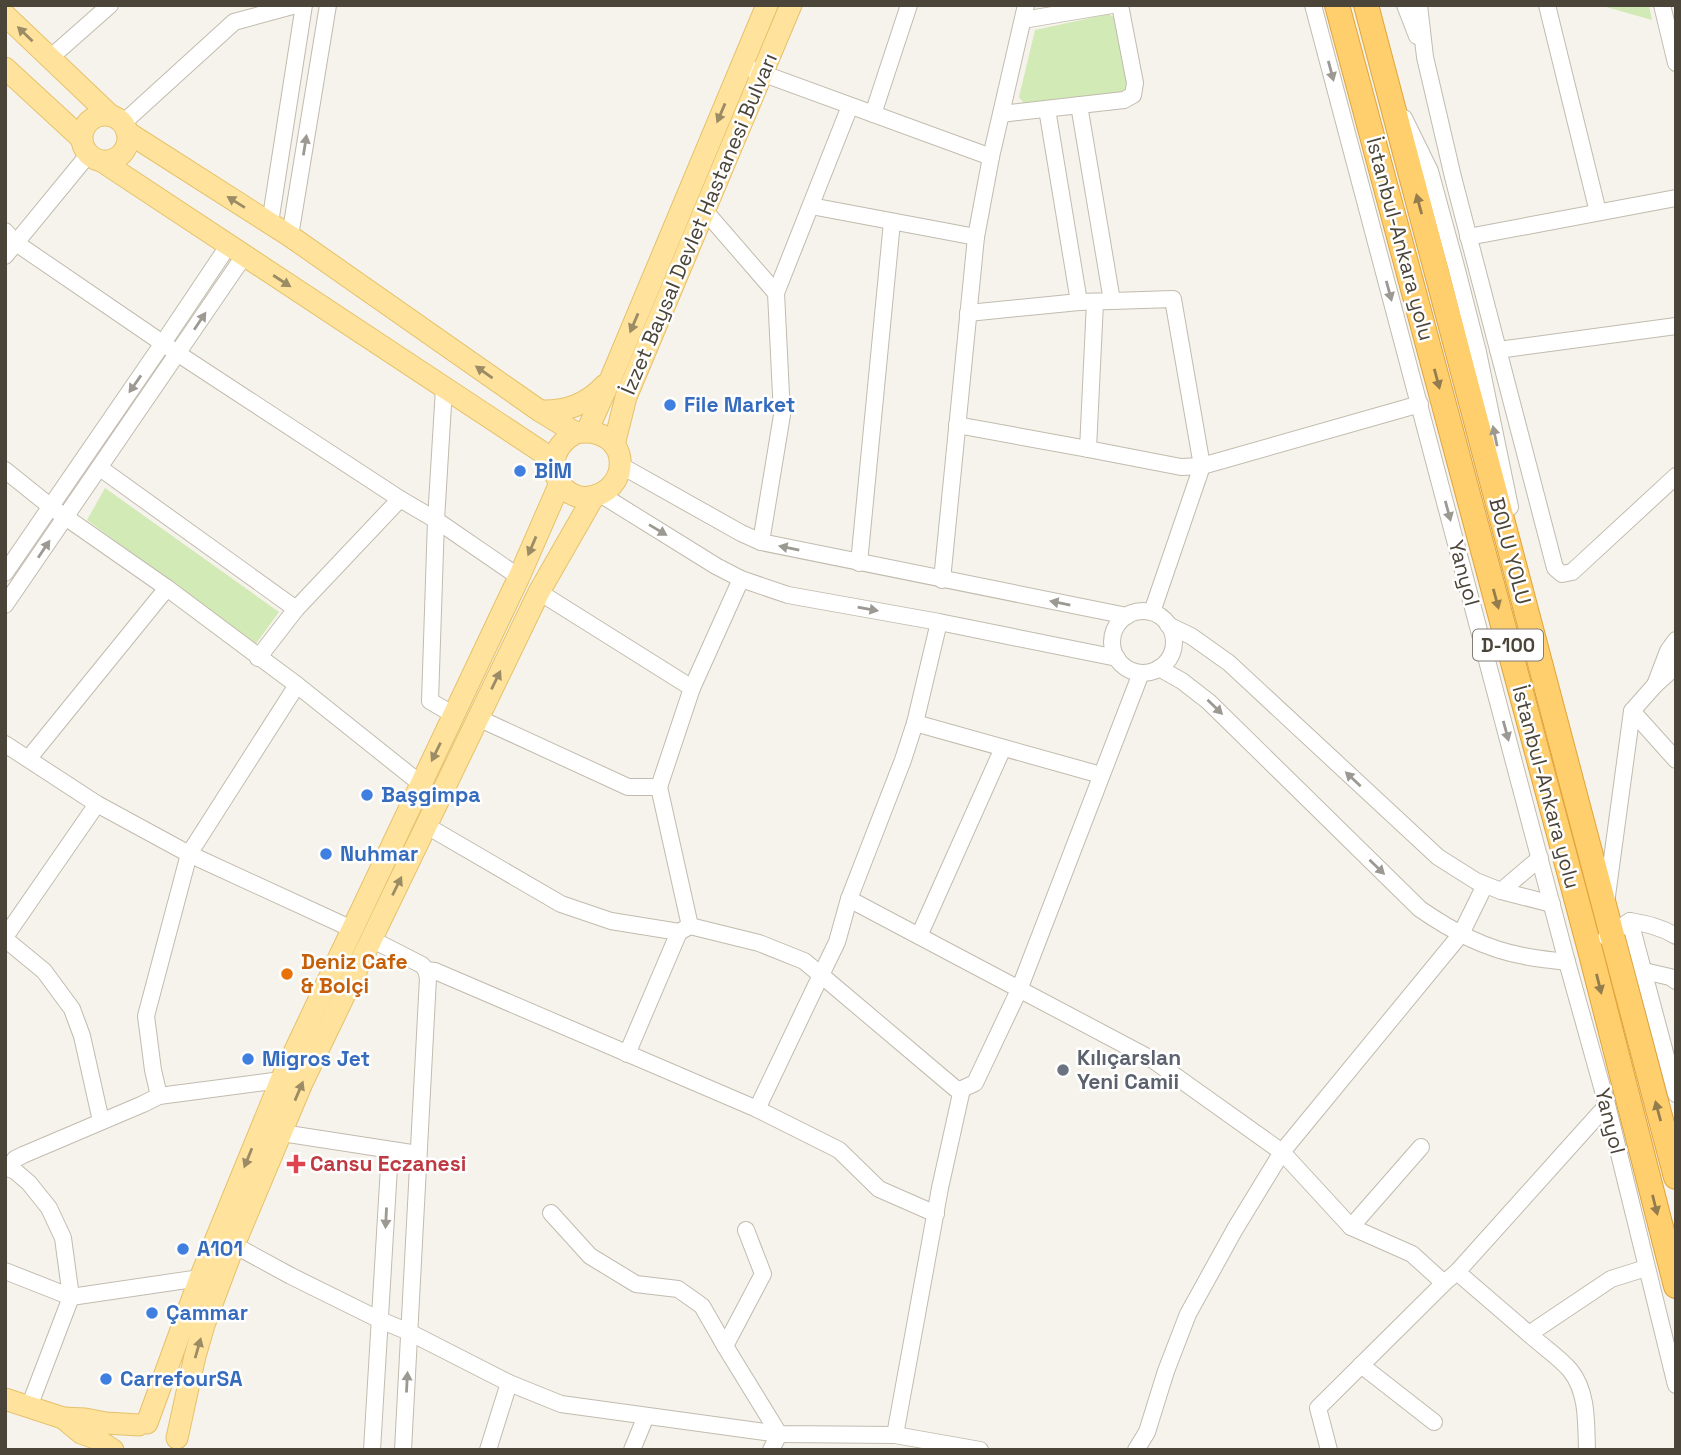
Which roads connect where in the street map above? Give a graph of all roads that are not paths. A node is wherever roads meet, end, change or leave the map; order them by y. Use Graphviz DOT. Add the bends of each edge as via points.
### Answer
graph roads {
  1 [pos="110,5"];
  2 [pos="296,5"];
  3 [pos="304,5"];
  4 [pos="766,5"];
  5 [pos="790,5"];
  6 [pos="909,5"];
  7 [pos="1112,5"];
  8 [pos="1120,5"];
  9 [pos="1313,5"];
  10 [pos="1337,5"];
  11 [pos="1366,5"];
  12 [pos="1405,5"];
  13 [pos="1419,5"];
  14 [pos="1547,5"];
  15 [pos="1662,5"];
  16 [pos="325,6"];
  17 [pos="1024,13"];
  18 [pos="5,15"];
  19 [pos="1672,31"];
  20 [pos="1426,57"];
  21 [pos="50,58"];
  22 [pos="1676,63"];
  23 [pos="741,65"];
  24 [pos="5,68"];
  25 [pos="761,73"];
  26 [pos="1386,79"];
  27 [pos="1079,105"];
  28 [pos="850,106"];
  29 [pos="1047,108"];
  30 [pos="873,114"];
  31 [pos="1001,114"];
  32 [pos="120,123"];
  33 [pos="91,152"];
  34 [pos="991,157"];
  35 [pos="1430,171"];
  36 [pos="1453,177"];
  37 [pos="1676,198"];
  38 [pos="811,206"];
  39 [pos="705,211"];
  40 [pos="1598,212"];
  41 [pos="892,222"];
  42 [pos="270,223"];
  43 [pos="290,236"];
  44 [pos="11,237"];
  45 [pos="976,237"];
  46 [pos="1468,237"];
  47 [pos="236,251"];
  48 [pos="5,256"];
  49 [pos="1457,270"];
  50 [pos="776,293"];
  51 [pos="1095,302"];
  52 [pos="968,313"];
  53 [pos="1674,329"];
  54 [pos="163,343"];
  55 [pos="1498,350"];
  56 [pos="177,353"];
  57 [pos="611,378"];
  58 [pos="444,388"];
  59 [pos="1420,404"];
  60 [pos="540,411"];
  61 [pos="957,425"];
  62 [pos="582,432"];
  63 [pos="1088,449"];
  64 [pos="617,455"];
  65 [pos="555,460"];
  66 [pos="1202,466"];
  67 [pos="100,468"];
  68 [pos="5,470"];
  69 [pos="1676,475"];
  70 [pos="560,483"];
  71 [pos="597,495"];
  72 [pos="400,499"];
  73 [pos="51,507"];
  74 [pos="66,517"];
  75 [pos="436,520"];
  76 [pos="761,542"];
  77 [pos="859,563"];
  78 [pos="5,573"];
  79 [pos="519,577"];
  80 [pos="741,579"];
  81 [pos="943,580"];
  82 [pos="167,588"];
  83 [pos="539,592"];
  84 [pos="5,605"];
  85 [pos="296,609"];
  86 [pos="1152,612"];
  87 [pos="1127,616"];
  88 [pos="939,622"];
  89 [pos="1168,625"];
  90 [pos="1673,649"];
  91 [pos="258,658"];
  92 [pos="1117,658"];
  93 [pos="1676,666"];
  94 [pos="1159,668"];
  95 [pos="1141,673"];
  96 [pos="297,685"];
  97 [pos="1655,685"];
  98 [pos="692,688"];
  99 [pos="1632,711"];
  100 [pos="454,715"];
  101 [pos="478,718"];
  102 [pos="915,723"];
  103 [pos="5,744"];
  104 [pos="1003,748"];
  105 [pos="29,758"];
  106 [pos="1676,760"];
  107 [pos="1101,775"];
  108 [pos="421,784"];
  109 [pos="659,787"];
  110 [pos="97,803"];
  111 [pos="427,826"];
  112 [pos="189,854"];
  113 [pos="1540,858"];
  114 [pos="1493,888"];
  115 [pos="849,899"];
  116 [pos="1552,904"];
  117 [pos="1630,921"];
  118 [pos="352,929"];
  119 [pos="684,929"];
  120 [pos="1461,934"];
  121 [pos="919,936"];
  122 [pos="1676,936"];
  123 [pos="5,938"];
  124 [pos="371,939"];
  125 [pos="1601,941"];
  126 [pos="1567,962"];
  127 [pos="426,970"];
  128 [pos="1644,971"];
  129 [pos="821,975"];
  130 [pos="1676,981"];
  131 [pos="1019,990"];
  132 [pos="627,1054"];
  133 [pos="281,1080"];
  134 [pos="962,1089"];
  135 [pos="1676,1094"];
  136 [pos="159,1096"];
  137 [pos="1606,1105"];
  138 [pos="757,1109"];
  139 [pos="101,1121"];
  140 [pos="282,1133"];
  141 [pos="1421,1147"];
  142 [pos="390,1150"];
  143 [pos="1282,1152"];
  144 [pos="418,1154"];
  145 [pos="7,1167"];
  146 [pos="1676,1177"];
  147 [pos="551,1213"];
  148 [pos="936,1214"];
  149 [pos="1352,1227"];
  150 [pos="746,1230"];
  151 [pos="234,1245"];
  152 [pos="1646,1268"];
  153 [pos="5,1272"];
  154 [pos="1451,1277"];
  155 [pos="200,1278"];
  156 [pos="1676,1286"];
  157 [pos="71,1297"];
  158 [pos="380,1320"];
  159 [pos="410,1332"];
  160 [pos="1529,1334"];
  161 [pos="725,1346"];
  162 [pos="1361,1365"];
  163 [pos="509,1383"];
  164 [pos="1676,1385"];
  165 [pos="5,1399"];
  166 [pos="29,1407"];
  167 [pos="646,1416"];
  168 [pos="63,1418"];
  169 [pos="1434,1422"];
  170 [pos="143,1424"];
  171 [pos="779,1434"];
  172 [pos="895,1434"];
  173 [pos="178,1444"];
  174 [pos="113,1450"];
  175 [pos="124,1450"];
  176 [pos="372,1450"];
  177 [pos="403,1450"];
  178 [pos="488,1450"];
  179 [pos="632,1450"];
  180 [pos="771,1450"];
  181 [pos="979,1450"];
  182 [pos="1136,1450"];
  183 [pos="1329,1450"];
  184 [pos="1587,1450"];
  1 -- 21 [label="street"];
  2 -- 32 [label="street" via="234,22"];
  3 -- 42 [label="street"];
  4 -- 23 [label="main road, İzzet Baysal Devlet Hastanesi Bulvarı"];
  5 -- 25 [label="main road, İzzet Baysal Devlet Hastanesi Bulvarı"];
  6 -- 30 [label="street"];
  7 -- 17 [label="street"];
  8 -- 27 [label="street" via="1135,83 1133,94 1124,100"];
  9 -- 59 [label="street, Yanyol, one-way"];
  10 -- 156 [label="highway, İstanbul-Ankara yolu / D-100, one-way"];
  11 -- 26 [label="highway, BOLU YOLU / D-100"];
  12 -- 20 [label="street"];
  13 -- 20 [label="street"];
  14 -- 40 [label="street"];
  15 -- 19 [label="street"];
  43 -- 16 [label="street, one-way"];
  17 -- 31 [label="street"];
  21 -- 18 [label="main road, one-way"];
  19 -- 22 [label="street"];
  20 -- 36 [label="street"];
  21 -- 32 [label="main road"];
  23 -- 25 [label="street"];
  23 -- 57 [label="main road, İzzet Baysal Devlet Hastanesi Bulvarı, one-way"];
  24 -- 33 [label="main road"];
  25 -- 28 [label="street"];
  25 -- 39 [label="main road, İzzet Baysal Devlet Hastanesi Bulvarı"];
  26 -- 35 [label="street"];
  146 -- 26 [label="highway, BOLU YOLU / D-100, one-way"];
  27 -- 29 [label="street"];
  27 -- 51 [label="street"];
  28 -- 30 [label="street"];
  28 -- 38 [label="street"];
  29 -- 31 [label="street"];
  29 -- 51 [label="street"];
  30 -- 34 [label="street"];
  31 -- 34 [label="street"];
  32 -- 33 [label="main road" via="103,115 89,121 84,126"];
  32 -- 33 [label="main road" via="128,144 118,158 111,161"];
  42 -- 32 [label="main road, one-way"];
  33 -- 44 [label="street"];
  33 -- 47 [label="main road"];
  34 -- 45 [label="street"];
  35 -- 36 [label="street"];
  35 -- 49 [label="street"];
  36 -- 46 [label="street"];
  37 -- 40 [label="street"];
  38 -- 41 [label="street"];
  38 -- 50 [label="street"];
  39 -- 50 [label="street"];
  39 -- 64 [label="main road, İzzet Baysal Devlet Hastanesi Bulvarı" via="626,397"];
  40 -- 46 [label="street"];
  41 -- 45 [label="street"];
  41 -- 77 [label="street"];
  42 -- 43 [label="main road"];
  60 -- 43 [label="main road, one-way"];
  44 -- 48 [label="street"];
  44 -- 54 [label="street"];
  45 -- 52 [label="street"];
  46 -- 49 [label="street"];
  46 -- 55 [label="street"];
  47 -- 54 [label="street"];
  56 -- 47 [label="street, one-way"];
  47 -- 58 [label="main road, one-way"];
  125 -- 49 [label="street, one-way"];
  50 -- 76 [label="street" via="782,415"];
  51 -- 52 [label="street"];
  51 -- 63 [label="street"];
  51 -- 66 [label="street" via="1173,299"];
  52 -- 61 [label="street"];
  53 -- 55 [label="street"];
  54 -- 56 [label="street"];
  54 -- 73 [label="street, one-way"];
  55 -- 69 [label="street" via="1555,568 1562,574 1572,572"];
  56 -- 67 [label="street"];
  56 -- 72 [label="street"];
  57 -- 60 [label="main road" via="583,403"];
  57 -- 62 [label="main road, İzzet Baysal Devlet Hastanesi Bulvarı"];
  58 -- 65 [label="main road"];
  58 -- 75 [label="street"];
  59 -- 66 [label="street"];
  59 -- 113 [label="street, Yanyol, one-way"];
  60 -- 62 [label="main road"];
  61 -- 63 [label="street"];
  61 -- 81 [label="street"];
  62 -- 64 [label="main road" via="597,432 607,438"];
  62 -- 65 [label="main road" via="560,445"];
  63 -- 66 [label="street" via="1181,467"];
  64 -- 71 [label="main road" via="618,475 613,485"];
  64 -- 76 [label="street"];
  65 -- 70 [label="main road"];
  66 -- 86 [label="street"];
  67 -- 74 [label="street"];
  67 -- 85 [label="street"];
  68 -- 73 [label="street"];
  70 -- 71 [label="main road" via="576,496"];
  70 -- 79 [label="main road, one-way"];
  71 -- 80 [label="street, one-way"];
  71 -- 83 [label="main road"];
  72 -- 75 [label="street"];
  72 -- 85 [label="street"];
  73 -- 74 [label="street"];
  73 -- 78 [label="street"];
  74 -- 82 [label="street"];
  84 -- 74 [label="street, one-way"];
  75 -- 79 [label="street"];
  75 -- 100 [label="street" via="430,701"];
  77 -- 76 [label="street, one-way"];
  77 -- 81 [label="street"];
  79 -- 100 [label="main road"];
  80 -- 88 [label="street, one-way" via="788,595"];
  80 -- 98 [label="street"];
  87 -- 81 [label="street, one-way"];
  82 -- 91 [label="street"];
  82 -- 105 [label="street"];
  83 -- 98 [label="street"];
  101 -- 83 [label="main road, one-way"];
  85 -- 91 [label="street"];
  86 -- 87 [label="street"];
  86 -- 89 [label="street"];
  87 -- 92 [label="street" via="1112,638"];
  88 -- 92 [label="street"];
  88 -- 102 [label="street"];
  89 -- 94 [label="street" via="1172,650"];
  114 -- 89 [label="street, one-way" via="1438,857 1230,663"];
  90 -- 97 [label="street"];
  91 -- 96 [label="street"];
  92 -- 95 [label="street" via="1123,666"];
  93 -- 97 [label="street"];
  94 -- 95 [label="street"];
  94 -- 120 [label="street, one-way" via="1209,702 1420,909"];
  95 -- 107 [label="street"];
  96 -- 108 [label="street"];
  96 -- 112 [label="street"];
  97 -- 99 [label="street"];
  98 -- 109 [label="street"];
  99 -- 106 [label="street"];
  99 -- 125 [label="street"];
  100 -- 108 [label="main road, one-way"];
  101 -- 109 [label="street" via="628,787"];
  101 -- 111 [label="main road"];
  102 -- 104 [label="street"];
  102 -- 115 [label="street"];
  103 -- 105 [label="street"];
  104 -- 107 [label="street"];
  104 -- 121 [label="street"];
  105 -- 110 [label="street"];
  107 -- 131 [label="street"];
  108 -- 118 [label="main road"];
  109 -- 119 [label="street"];
  110 -- 112 [label="street"];
  110 -- 123 [label="street"];
  111 -- 119 [label="street" via="561,904 611,921"];
  124 -- 111 [label="main road, one-way"];
  112 -- 118 [label="street"];
  112 -- 136 [label="street" via="146,1016"];
  113 -- 114 [label="street"];
  113 -- 116 [label="street, Yanyol"];
  114 -- 116 [label="street"];
  114 -- 120 [label="street"];
  115 -- 121 [label="street"];
  115 -- 129 [label="street" via="837,942"];
  116 -- 126 [label="street, Yanyol"];
  117 -- 122 [label="street"];
  117 -- 125 [label="street"];
  117 -- 128 [label="street"];
  118 -- 133 [label="main road"];
  119 -- 129 [label="street" via="760,943 804,961"];
  119 -- 132 [label="street"];
  120 -- 126 [label="street" via="1508,953"];
  120 -- 143 [label="street"];
  121 -- 131 [label="street"];
  123 -- 139 [label="street" via="44,971 72,1009"];
  124 -- 127 [label="street"];
  140 -- 124 [label="main road, one-way"];
  126 -- 137 [label="street, Yanyol"];
  127 -- 132 [label="street"];
  127 -- 144 [label="street"];
  128 -- 130 [label="street"];
  128 -- 135 [label="street"];
  129 -- 134 [label="street" via="949,1084"];
  129 -- 138 [label="street"];
  131 -- 134 [label="street" via="975,1083"];
  131 -- 143 [label="street" via="1153,1060"];
  132 -- 138 [label="street"];
  133 -- 136 [label="street"];
  133 -- 155 [label="main road, one-way"];
  134 -- 148 [label="street"];
  136 -- 139 [label="street"];
  137 -- 152 [label="street, Yanyol"];
  137 -- 154 [label="street"];
  138 -- 148 [label="street" via="839,1150 879,1189"];
  139 -- 145 [label="street" via="23,1155"];
  140 -- 142 [label="street"];
  140 -- 151 [label="main road"];
  141 -- 149 [label="street"];
  142 -- 144 [label="street"];
  142 -- 158 [label="street, one-way"];
  143 -- 149 [label="street"];
  143 -- 182 [label="street" via="1188,1314 1147,1432"];
  144 -- 159 [label="street"];
  145 -- 157 [label="street" via="29,1183 50,1208 63,1238"];
  147 -- 161 [label="street" via="590,1256 636,1284 678,1289 702,1306"];
  148 -- 172 [label="street"];
  149 -- 154 [label="street"];
  150 -- 161 [label="street" via="763,1274"];
  151 -- 158 [label="street"];
  173 -- 151 [label="main road, one-way" via="201,1335"];
  152 -- 160 [label="street" via="1611,1279"];
  152 -- 164 [label="street, Yanyol"];
  153 -- 157 [label="street"];
  154 -- 160 [label="street"];
  154 -- 162 [label="street"];
  155 -- 157 [label="street"];
  155 -- 170 [label="main road"];
  157 -- 166 [label="street"];
  158 -- 159 [label="street"];
  158 -- 176 [label="street"];
  159 -- 163 [label="street"];
  177 -- 159 [label="street, one-way"];
  160 -- 184 [label="street" via="1578,1382"];
  161 -- 171 [label="street"];
  162 -- 169 [label="street"];
  162 -- 183 [label="street" via="1318,1408"];
  163 -- 167 [label="street" via="561,1404"];
  163 -- 178 [label="street"];
  165 -- 166 [label="main road"];
  166 -- 168 [label="main road"];
  167 -- 171 [label="street"];
  167 -- 179 [label="street"];
  168 -- 170 [label="main road"];
  168 -- 174 [label="main road"];
  170 -- 173 [label="main road" via="165,1426"];
  170 -- 175 [label="main road" via="129,1433"];
  171 -- 172 [label="street"];
  171 -- 180 [label="street"];
  172 -- 181 [label="street"];
}
